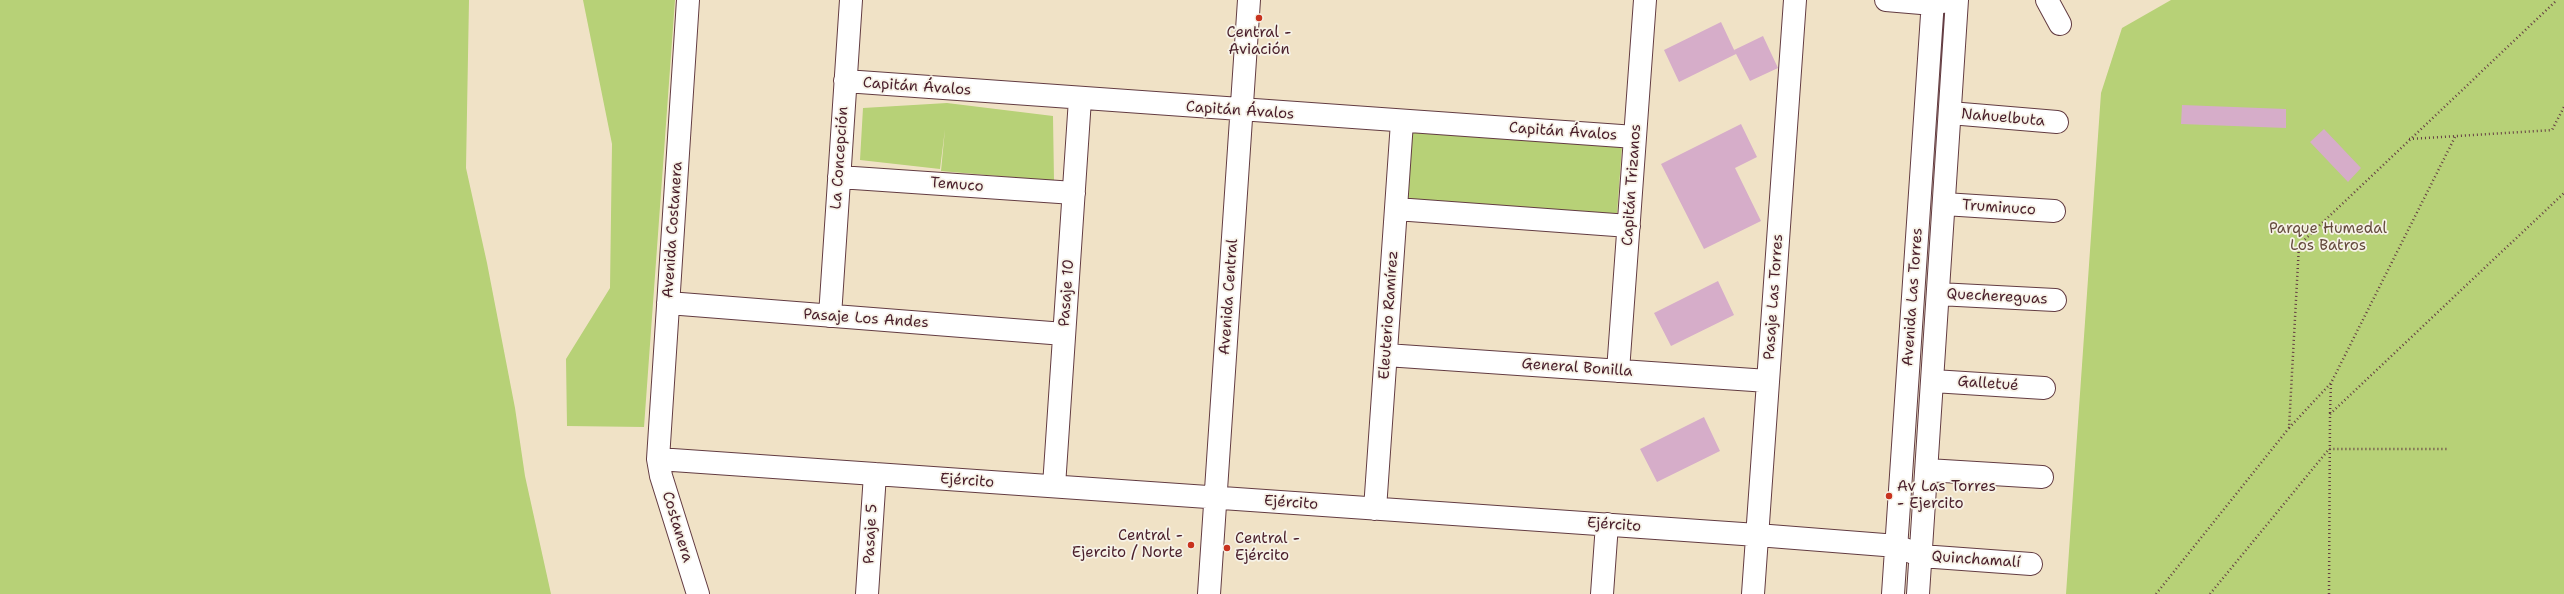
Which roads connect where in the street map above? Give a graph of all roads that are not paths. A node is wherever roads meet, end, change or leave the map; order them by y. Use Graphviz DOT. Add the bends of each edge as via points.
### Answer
graph roads {
  1 [pos="688,0"];
  2 [pos="851,0"];
  3 [pos="1249,0"];
  4 [pos="1645,0"];
  5 [pos="1795,0"];
  6 [pos="1886,0"];
  7 [pos="1957,0"];
  8 [pos="2047,0"];
  9 [pos="1940,1"];
  10 [pos="2060,24"];
  11 [pos="845,81"];
  12 [pos="1080,99"];
  13 [pos="1242,111"];
  14 [pos="1950,114"];
  15 [pos="1402,122"];
  16 [pos="2057,122"];
  17 [pos="1635,137"];
  18 [pos="839,177"];
  19 [pos="1074,193"];
  20 [pos="1944,204"];
  21 [pos="1396,209"];
  22 [pos="2054,211"];
  23 [pos="1629,226"];
  24 [pos="1938,294"];
  25 [pos="2055,300"];
  26 [pos="668,304"];
  27 [pos="830,316"];
  28 [pos="1064,334"];
  29 [pos="1386,355"];
  30 [pos="1618,371"];
  31 [pos="1768,381"];
  32 [pos="1933,381"];
  33 [pos="2044,388"];
  34 [pos="658,460"];
  35 [pos="1927,470"];
  36 [pos="875,474"];
  37 [pos="2042,477"];
  38 [pos="1054,486"];
  39 [pos="1215,498"];
  40 [pos="1375,509"];
  41 [pos="1607,524"];
  42 [pos="1757,534"];
  43 [pos="1897,546"];
  44 [pos="1921,556"];
  45 [pos="2031,564"];
  46 [pos="698,594"];
  47 [pos="867,594"];
  48 [pos="1209,594"];
  49 [pos="1602,594"];
  50 [pos="1753,594"];
  51 [pos="1893,594"];
  52 [pos="1918,594"];
  1 -- 26 [label="street, Avenida Costanera"];
  2 -- 11 [label="street, La Concepción"];
  3 -- 13 [label="street, Avenida Central"];
  4 -- 17 [label="street, Capitán Trizanos"];
  5 -- 31 [label="street, Pasaje Las Torres"];
  6 -- 9 [label="street"];
  7 -- 14 [label="street, Avenida Las Torres"];
  8 -- 10 [label="street"];
  9 -- 43 [label="street, Avenida Las Torres"];
  11 -- 12 [label="street, Capitán Ávalos"];
  11 -- 18 [label="street, La Concepción"];
  12 -- 13 [label="street, Capitán Ávalos"];
  12 -- 19 [label="street, Pasaje 10"];
  13 -- 15 [label="street, Capitán Ávalos"];
  13 -- 39 [label="street, Avenida Central"];
  14 -- 16 [label="street, Nahuelbuta"];
  14 -- 20 [label="street, Avenida Las Torres"];
  15 -- 17 [label="street, Capitán Ávalos"];
  15 -- 21 [label="street, Eleuterio Ramírez"];
  17 -- 23 [label="street, Capitán Trizanos"];
  18 -- 19 [label="street, Temuco"];
  18 -- 27 [label="street, La Concepción"];
  19 -- 28 [label="street, Pasaje 10"];
  20 -- 22 [label="street, Truminuco"];
  20 -- 24 [label="street, Avenida Las Torres"];
  21 -- 23 [label="street"];
  21 -- 29 [label="street, Eleuterio Ramírez"];
  23 -- 30 [label="street, Capitán Trizanos"];
  24 -- 25 [label="street, Quechereguas"];
  24 -- 32 [label="street, Avenida Las Torres"];
  26 -- 27 [label="street, Pasaje Los Andes"];
  26 -- 34 [label="street, Avenida Costanera"];
  27 -- 28 [label="street, Pasaje Los Andes"];
  28 -- 38 [label="street, Pasaje 10"];
  29 -- 30 [label="street, General Bonilla"];
  29 -- 40 [label="street, Eleuterio Ramírez"];
  30 -- 31 [label="street, General Bonilla"];
  31 -- 42 [label="street, Pasaje Las Torres"];
  32 -- 33 [label="street, Galletué"];
  32 -- 35 [label="street, Avenida Las Torres"];
  34 -- 36 [label="street, Ejército"];
  34 -- 46 [label="street, Costanera"];
  35 -- 37 [label="street"];
  35 -- 44 [label="street, Avenida Las Torres"];
  36 -- 38 [label="street, Ejército"];
  36 -- 47 [label="street, Pasaje 5"];
  38 -- 39 [label="street, Ejército"];
  39 -- 40 [label="street, Ejército"];
  39 -- 48 [label="street, Avenida Central"];
  40 -- 41 [label="street, Ejército"];
  41 -- 42 [label="street, Ejército"];
  41 -- 49 [label="street"];
  42 -- 43 [label="street, Ejército"];
  42 -- 50 [label="street, Pasaje Las Torres"];
  43 -- 44 [label="street, Ejército"];
  43 -- 51 [label="street, Avenida Las Torres"];
  44 -- 45 [label="street, Quinchamalí"];
  44 -- 52 [label="street, Avenida Las Torres"];
}
